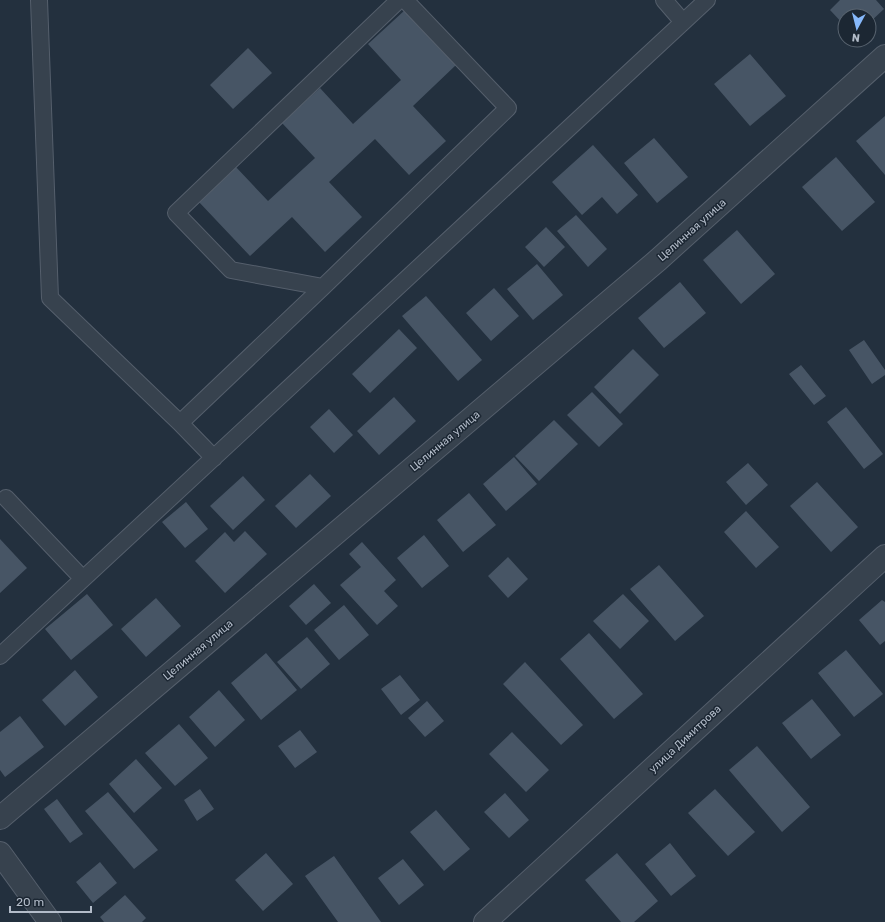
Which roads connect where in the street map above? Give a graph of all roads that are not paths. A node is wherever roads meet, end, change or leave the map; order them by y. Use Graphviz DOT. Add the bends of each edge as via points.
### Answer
graph roads {
  1 [pos="39,0"];
  2 [pos="399,0"];
  3 [pos="405,0"];
  4 [pos="664,0"];
  5 [pos="707,0"];
  6 [pos="683,22"];
  7 [pos="885,56"];
  8 [pos="322,287"];
  9 [pos="180,423"];
  10 [pos="214,458"];
  11 [pos="6,498"];
  12 [pos="885,556"];
  13 [pos="84,579"];
  14 [pos="0,656"];
  15 [pos="0,818"];
  16 [pos="0,853"];
  17 [pos="50,922"];
  18 [pos="485,922"];
  1 -- 9 [label="lane" via="50,298"];
  2 -- 8 [label="lane" via="176,213 231,270"];
  3 -- 8 [label="lane" via="508,108"];
  4 -- 6 [label="lane"];
  5 -- 6 [label="lane"];
  6 -- 10 [label="lane"];
  7 -- 15 [label="street, Целинная улица" via="658,260"];
  8 -- 9 [label="lane"];
  9 -- 10 [label="lane"];
  10 -- 13 [label="lane"];
  11 -- 13 [label="lane"];
  12 -- 18 [label="street, улица Димитрова"];
  13 -- 14 [label="lane"];
  16 -- 17 [label="street"];
}
